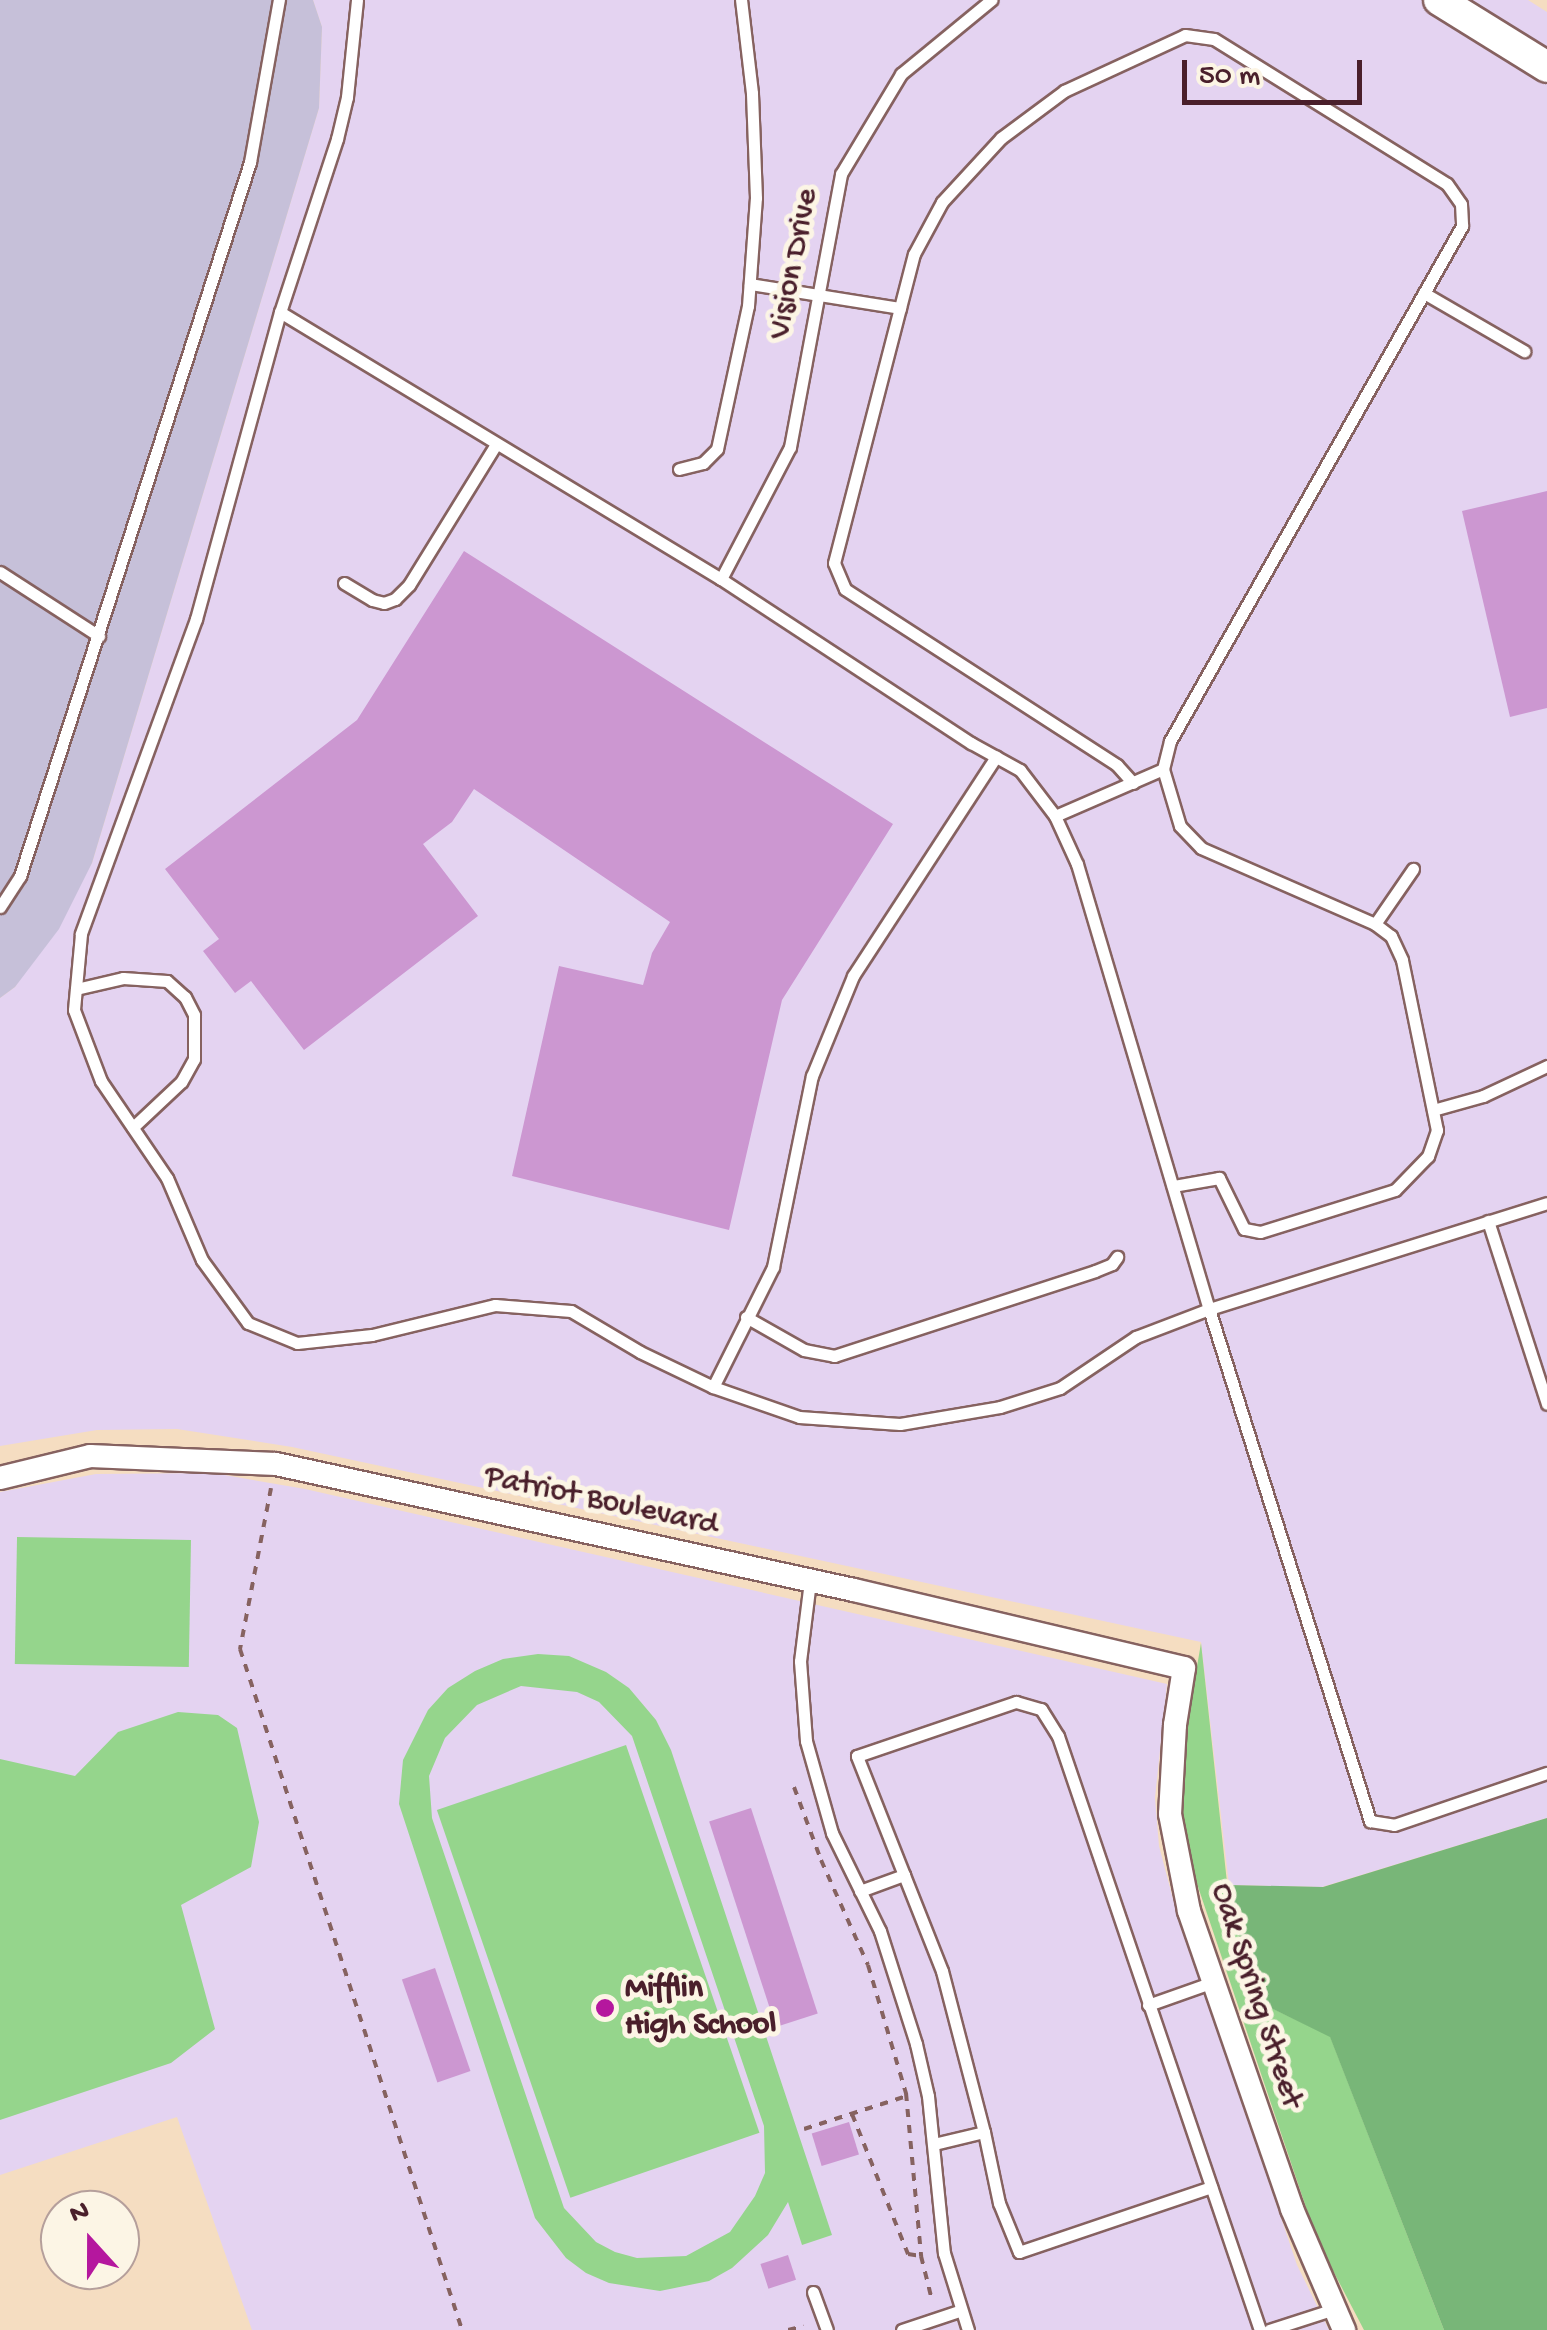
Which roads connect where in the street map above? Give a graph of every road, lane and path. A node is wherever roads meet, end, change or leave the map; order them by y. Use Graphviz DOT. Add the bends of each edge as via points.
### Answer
graph roads {
  1 [pos="279,0"];
  2 [pos="357,0"];
  3 [pos="741,0"];
  4 [pos="991,0"];
  5 [pos="1440,0"];
  6 [pos="1547,66"];
  7 [pos="750,284"];
  8 [pos="816,293"];
  9 [pos="1424,293"];
  10 [pos="900,308"];
  11 [pos="280,312"];
  12 [pos="1524,351"];
  13 [pos="496,444"];
  14 [pos="679,468"];
  15 [pos="0,572"];
  16 [pos="721,579"];
  17 [pos="344,583"];
  18 [pos="99,636"];
  19 [pos="996,757"];
  20 [pos="1162,769"];
  21 [pos="1132,782"];
  22 [pos="1055,816"];
  23 [pos="1413,869"];
  24 [pos="0,908"];
  25 [pos="1375,924"];
  26 [pos="76,989"];
  27 [pos="1547,1066"];
  28 [pos="1433,1110"];
  29 [pos="132,1127"];
  30 [pos="1173,1186"];
  31 [pos="1547,1203"];
  32 [pos="1488,1221"];
  33 [pos="1116,1257"];
  34 [pos="1209,1309"];
  35 [pos="746,1317"];
  36 [pos="713,1387"];
  37 [pos="1547,1404"];
  38 [pos="276,1464"];
  39 [pos="0,1478"];
  40 [pos="810,1580"];
  41 [pos="1184,1668"];
  42 [pos="1547,1774"];
  43 [pos="794,1787"];
  44 [pos="904,1875"];
  45 [pos="860,1891"];
  46 [pos="1213,1982"];
  47 [pos="1148,2004"];
  48 [pos="907,2096"];
  49 [pos="852,2114"];
  50 [pos="804,2129"];
  51 [pos="984,2132"];
  52 [pos="934,2144"];
  53 [pos="1211,2187"];
  54 [pos="921,2256"];
  55 [pos="814,2292"];
  56 [pos="959,2310"];
  57 [pos="937,2318"];
  58 [pos="1339,2319"];
  59 [pos="462,2330"];
  60 [pos="826,2330"];
  61 [pos="902,2330"];
  62 [pos="968,2330"];
  63 [pos="1260,2330"];
  64 [pos="1268,2330"];
  1 -- 18 [label="lane" via="250,162"];
  2 -- 11 [label="lane" via="338,139"];
  3 -- 7 [label="lane" via="756,198"];
  4 -- 8 [label="lane, Vision Drive" via="901,74 841,174"];
  5 -- 6 [label="main road"];
  7 -- 8 [label="lane"];
  7 -- 14 [label="lane" via="716,449 703,463"];
  8 -- 10 [label="lane"];
  8 -- 16 [label="lane, Vision Drive" via="790,447"];
  9 -- 10 [label="lane" via="1462,226 1461,204 1447,184 1214,38 1185,35 1064,91 1001,138 942,202 914,254"];
  9 -- 12 [label="lane"];
  9 -- 20 [label="lane" via="1170,741"];
  10 -- 21 [label="lane" via="834,562 837,578"];
  11 -- 13 [label="lane"];
  11 -- 26 [label="lane" via="196,619 80,934"];
  13 -- 16 [label="lane"];
  13 -- 17 [label="lane" via="395,599 372,600"];
  15 -- 18 [label="lane"];
  16 -- 19 [label="lane"];
  18 -- 24 [label="lane" via="20,876"];
  19 -- 22 [label="lane" via="1020,770"];
  19 -- 35 [label="lane" via="853,976 812,1076 773,1267"];
  20 -- 21 [label="lane"];
  20 -- 25 [label="lane" via="1180,826 1201,848"];
  21 -- 22 [label="lane"];
  22 -- 30 [label="lane" via="1077,864"];
  23 -- 25 [label="lane"];
  25 -- 28 [label="lane" via="1392,936 1402,960"];
  26 -- 29 [label="lane" via="74,1010 102,1081"];
  26 -- 29 [label="lane" via="123,978 166,981 194,1015 194,1059 181,1082"];
  27 -- 28 [label="lane"];
  28 -- 30 [label="lane" via="1437,1130 1428,1156 1396,1190 1260,1232 1244,1230 1219,1178"];
  29 -- 36 [label="lane" via="167,1178 202,1260 248,1324 298,1343 372,1335 495,1306 571,1311"];
  30 -- 34 [label="lane"];
  31 -- 32 [label="lane"];
  32 -- 34 [label="lane"];
  32 -- 37 [label="lane"];
  33 -- 35 [label="lane" via="1096,1270 834,1356 804,1350"];
  34 -- 36 [label="lane" via="1136,1338 1060,1388 1000,1407 900,1424 799,1417"];
  34 -- 42 [label="lane" via="1370,1821 1394,1824"];
  35 -- 36 [label="lane"];
  38 -- 39 [label="street, Patriot Boulevard" via="90,1456"];
  38 -- 40 [label="street, Patriot Boulevard"];
  38 -- 59 [label="path" via="240,1648"];
  40 -- 41 [label="street, Patriot Boulevard"];
  40 -- 45 [label="lane" via="800,1661 806,1741 832,1834"];
  41 -- 46 [label="street, Oak Spring Street" via="1170,1814"];
  43 -- 48 [label="path" via="868,1965"];
  44 -- 45 [label="lane"];
  44 -- 47 [label="lane" via="857,1756 1016,1702 1041,1709 1058,1736"];
  44 -- 51 [label="lane" via="942,1971"];
  45 -- 52 [label="lane" via="880,1931 916,2044"];
  46 -- 47 [label="lane"];
  46 -- 58 [label="street, Oak Spring Street" via="1292,2209"];
  47 -- 53 [label="lane"];
  48 -- 49 [label="path"];
  48 -- 54 [label="path"];
  49 -- 50 [label="path"];
  49 -- 54 [label="path" via="908,2254"];
  51 -- 52 [label="lane"];
  51 -- 53 [label="lane" via="999,2203 1019,2252"];
  52 -- 56 [label="lane" via="944,2253"];
  53 -- 63 [label="lane"];
  54 -- 57 [label="path"];
  55 -- 60 [label="lane"];
  56 -- 57 [label="lane"];
  56 -- 62 [label="lane"];
  57 -- 61 [label="lane"];
  58 -- 64 [label="lane"];
}
